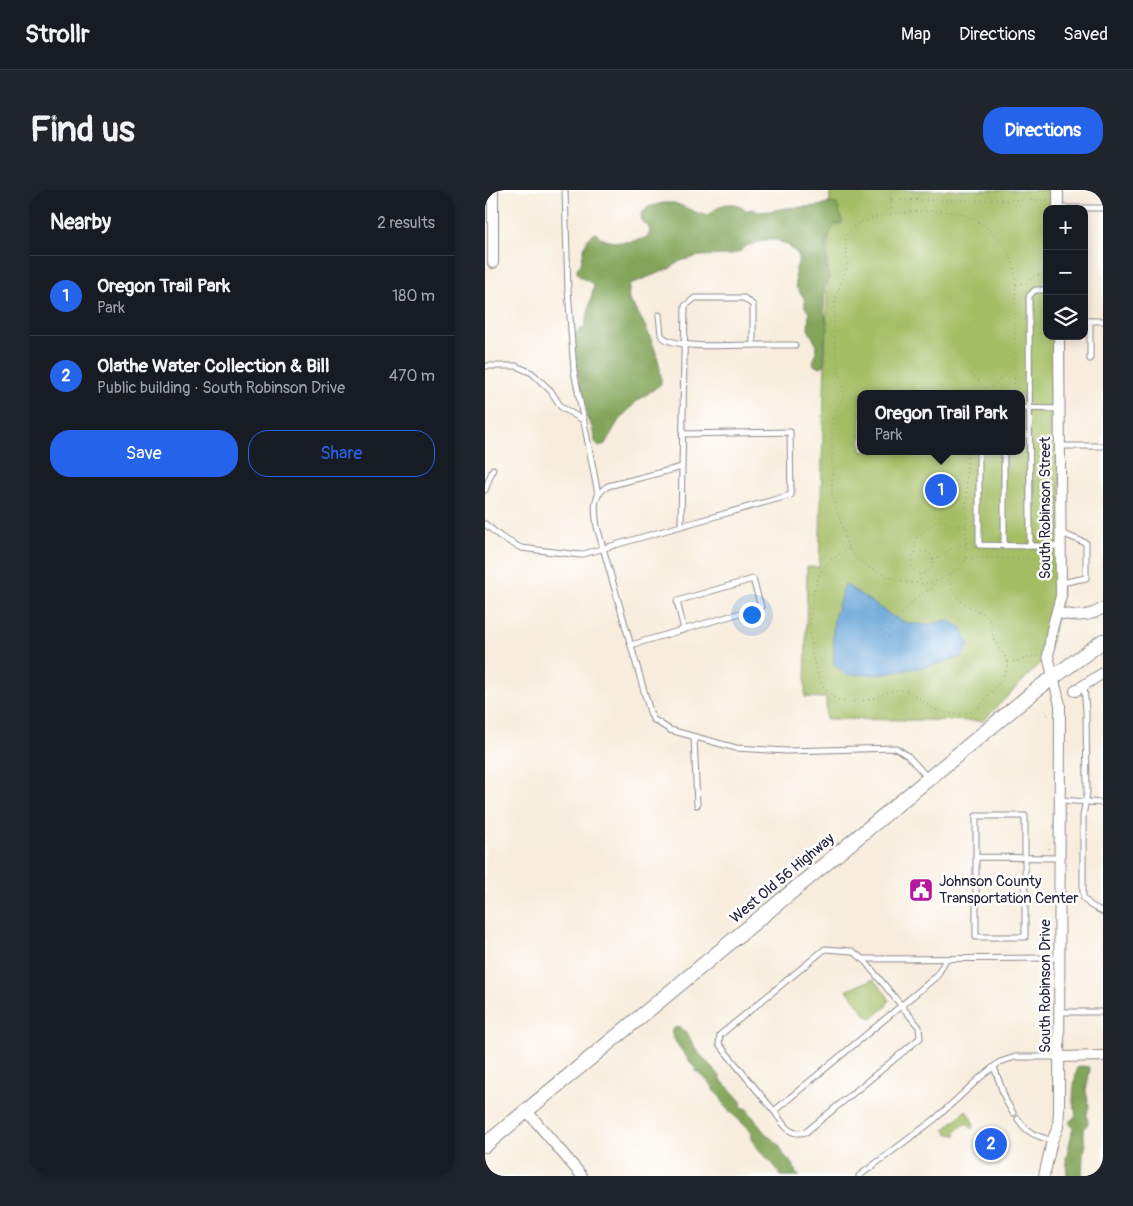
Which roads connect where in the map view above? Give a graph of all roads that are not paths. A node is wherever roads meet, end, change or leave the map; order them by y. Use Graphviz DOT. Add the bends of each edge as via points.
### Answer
graph roads {
  1 [pos="493,190"];
  2 [pos="565,190"];
  3 [pos="1057,190"];
  4 [pos="1055,205"];
  5 [pos="1088,207"];
  6 [pos="1103,208"];
  7 [pos="493,263"];
  8 [pos="1043,290"];
  9 [pos="659,315"];
  10 [pos="1088,321"];
  11 [pos="1103,321"];
  12 [pos="1088,334"];
  13 [pos="1059,340"];
  14 [pos="753,344"];
  15 [pos="684,345"];
  16 [pos="795,345"];
  17 [pos="1090,359"];
  18 [pos="485,366"];
  19 [pos="1025,408"];
  20 [pos="1029,408"];
  21 [pos="1060,409"];
  22 [pos="583,420"];
  23 [pos="683,434"];
  24 [pos="1060,446"];
  25 [pos="1103,446"];
  26 [pos="979,455"];
  27 [pos="1004,455"];
  28 [pos="682,467"];
  29 [pos="493,469"];
  30 [pos="485,490"];
  31 [pos="598,494"];
  32 [pos="485,524"];
  33 [pos="681,526"];
  34 [pos="1061,533"];
  35 [pos="1003,546"];
  36 [pos="1030,546"];
  37 [pos="1061,546"];
  38 [pos="603,549"];
  39 [pos="1061,583"];
  40 [pos="1103,608"];
  41 [pos="1058,613"];
  42 [pos="684,630"];
  43 [pos="1103,641"];
  44 [pos="631,645"];
  45 [pos="1103,673"];
  46 [pos="1053,677"];
  47 [pos="1079,688"];
  48 [pos="694,738"];
  49 [pos="928,779"];
  50 [pos="1060,800"];
  51 [pos="1085,802"];
  52 [pos="1103,802"];
  53 [pos="697,805"];
  54 [pos="976,857"];
  55 [pos="1025,857"];
  56 [pos="1060,858"];
  57 [pos="1103,912"];
  58 [pos="1059,958"];
  59 [pos="863,959"];
  60 [pos="946,959"];
  61 [pos="902,1006"];
  62 [pos="1060,1012"];
  63 [pos="1103,1012"];
  64 [pos="1103,1056"];
  65 [pos="1060,1057"];
  66 [pos="993,1067"];
  67 [pos="526,1110"];
  68 [pos="774,1111"];
  69 [pos="1013,1113"];
  70 [pos="1018,1119"];
  71 [pos="1052,1141"];
  72 [pos="485,1144"];
  73 [pos="1045,1175"];
  74 [pos="582,1176"];
  75 [pos="859,1176"];
  1 -- 7 [label="street"];
  2 -- 22 [label="lane" via="573,371"];
  3 -- 4 [label="street"];
  5 -- 6 [label="lane"];
  8 -- 20 [label="lane" via="1035,290 1029,296"];
  9 -- 15 [label="lane" via="659,330 663,338"];
  10 -- 11 [label="lane"];
  12 -- 17 [label="lane"];
  13 -- 21 [label="street, South Robinson Street"];
  14 -- 15 [label="lane"];
  14 -- 15 [label="lane" via="753,305 744,298 695,298 685,306"];
  14 -- 16 [label="lane"];
  15 -- 23 [label="lane"];
  18 -- 22 [label="lane" via="516,366 532,373 551,391 561,407"];
  19 -- 20 [label="lane"];
  20 -- 21 [label="lane"];
  20 -- 36 [label="lane"];
  21 -- 24 [label="street, South Robinson Street"];
  22 -- 31 [label="lane"];
  23 -- 28 [label="lane"];
  23 -- 33 [label="lane" via="790,432 791,495"];
  24 -- 25 [label="lane"];
  24 -- 34 [label="street, South Robinson Street"];
  26 -- 35 [label="lane" via="979,546"];
  27 -- 35 [label="lane"];
  28 -- 31 [label="lane" via="608,486"];
  28 -- 33 [label="lane"];
  29 -- 30 [label="lane"];
  31 -- 38 [label="lane" via="597,527"];
  32 -- 38 [label="lane" via="521,548 580,555"];
  33 -- 38 [label="lane"];
  34 -- 37 [label="street, South Robinson Street"];
  34 -- 39 [label="lane" via="1086,543 1086,578"];
  35 -- 36 [label="lane"];
  36 -- 37 [label="lane"];
  37 -- 39 [label="street, South Robinson Street"];
  38 -- 44 [label="lane"];
  39 -- 41 [label="street, South Robinson Street"];
  40 -- 41 [label="street" via="1083,616"];
  41 -- 46 [label="street, South Robinson Street" via="1048,656"];
  42 -- 42 [label="lane" via="761,607 753,579 677,601"];
  42 -- 44 [label="lane"];
  43 -- 46 [label="main road, West Old 56 Highway"];
  44 -- 48 [label="lane" via="653,719 670,730"];
  45 -- 47 [label="street"];
  46 -- 49 [label="main road, West Old 56 Highway"];
  46 -- 50 [label="street, South Robinson Drive" via="1060,705"];
  47 -- 51 [label="lane" via="1087,720"];
  48 -- 49 [label="lane" via="754,750 897,748"];
  48 -- 53 [label="lane"];
  49 -- 67 [label="main road, West Old 56 Highway"];
  50 -- 51 [label="lane"];
  50 -- 56 [label="street, South Robinson Drive"];
  51 -- 52 [label="lane"];
  51 -- 57 [label="lane" via="1083,897"];
  54 -- 55 [label="lane"];
  54 -- 55 [label="lane" via="976,816 1025,816"];
  54 -- 55 [label="lane" via="976,937 1025,937"];
  55 -- 56 [label="lane"];
  56 -- 58 [label="street, South Robinson Drive"];
  58 -- 60 [label="lane"];
  58 -- 62 [label="street, South Robinson Drive"];
  59 -- 60 [label="lane"];
  59 -- 61 [label="lane"];
  59 -- 68 [label="lane" via="852,951 825,949 720,1035 719,1044"];
  60 -- 61 [label="lane" via="937,976"];
  61 -- 68 [label="lane"];
  61 -- 68 [label="lane" via="919,1027 920,1038 807,1132 791,1133"];
  62 -- 63 [label="lane"];
  62 -- 65 [label="street, South Robinson Drive"];
  64 -- 65 [label="street"];
  65 -- 66 [label="lane" via="1015,1057"];
  65 -- 71 [label="street, South Robinson Drive" via="1058,1126"];
  66 -- 69 [label="lane"];
  66 -- 75 [label="lane" via="935,1119"];
  67 -- 72 [label="main road, West Old 56 Highway"];
  67 -- 74 [label="street"];
  70 -- 71 [label="lane" via="1025,1130"];
  71 -- 73 [label="street, South Robinson Drive"];
}
